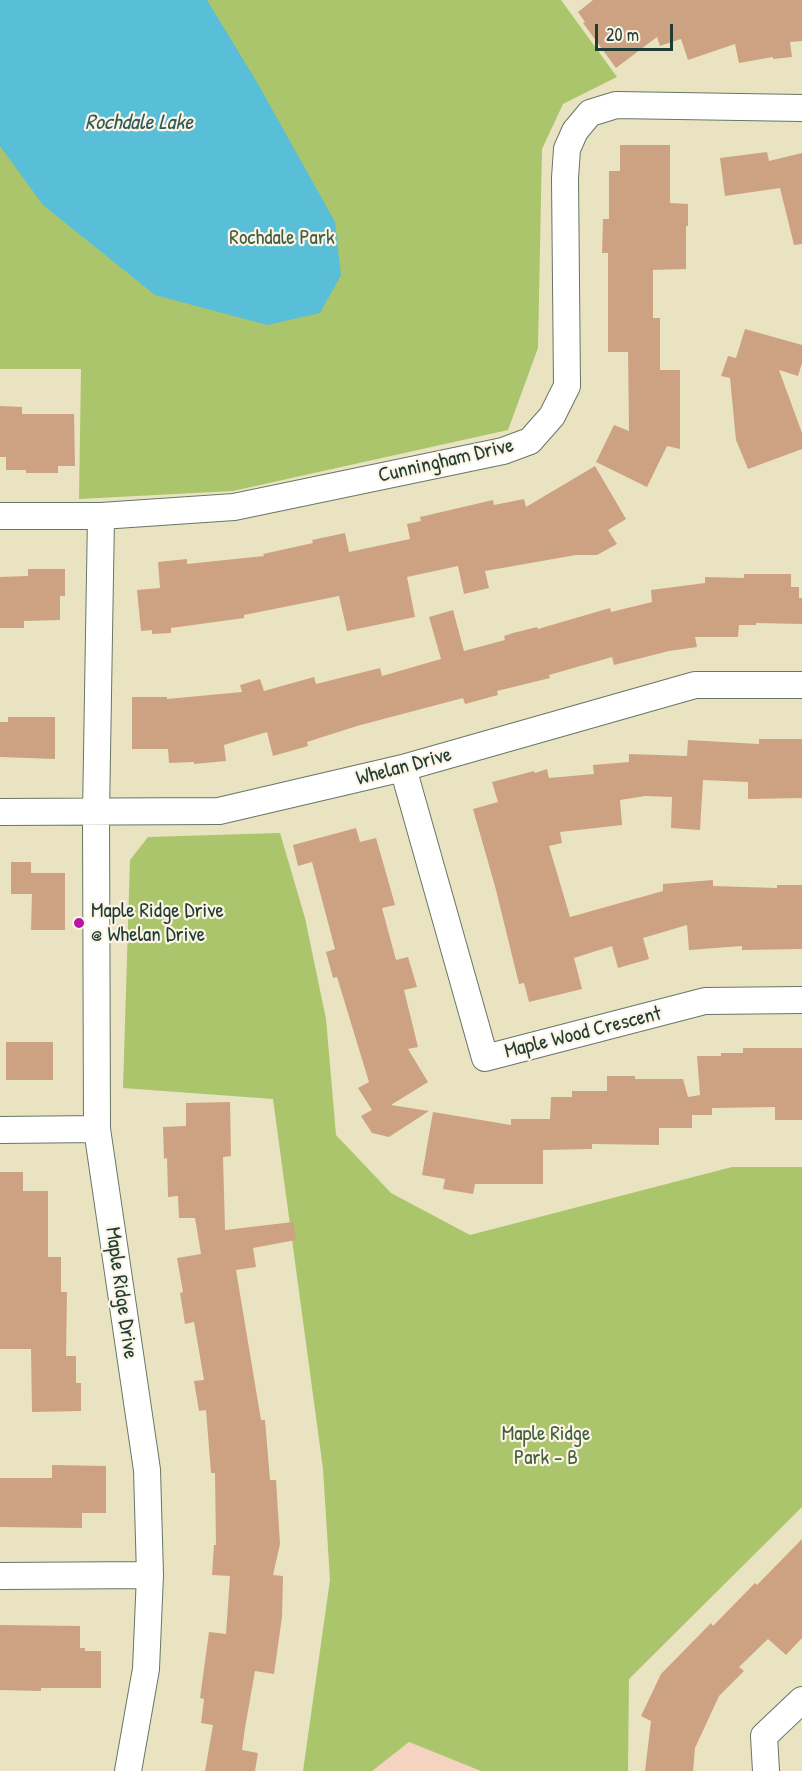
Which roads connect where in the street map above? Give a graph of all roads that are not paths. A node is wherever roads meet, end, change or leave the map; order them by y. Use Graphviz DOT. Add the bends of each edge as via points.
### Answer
graph roads {
  1 [pos="802,108"];
  2 [pos="0,516"];
  3 [pos="100,516"];
  4 [pos="802,685"];
  5 [pos="403,768"];
  6 [pos="0,812"];
  7 [pos="96,813"];
  8 [pos="802,1000"];
  9 [pos="97,1129"];
  10 [pos="0,1130"];
  11 [pos="150,1575"];
  12 [pos="0,1576"];
  13 [pos="802,1700"];
  14 [pos="128,1771"];
  15 [pos="766,1771"];
  1 -- 3 [label="street, Cunningham Drive" via="616,105 590,112 574,131 567,149 565,178 567,386 552,416 530,441 503,451 234,507"];
  2 -- 3 [label="street, Cunningham Drive"];
  3 -- 7 [label="street"];
  4 -- 5 [label="street, Whelan Drive" via="695,685"];
  5 -- 7 [label="street, Whelan Drive" via="219,812"];
  5 -- 8 [label="street, Maple Wood Crescent" via="485,1058 705,1001"];
  6 -- 7 [label="street, Whelan Drive"];
  7 -- 9 [label="street, Maple Ridge Drive"];
  9 -- 10 [label="street"];
  9 -- 11 [label="street, Maple Ridge Drive" via="147,1470"];
  11 -- 12 [label="street"];
  11 -- 14 [label="street, Maple Ridge Drive" via="146,1669"];
  13 -- 15 [label="street" via="764,1736"];
}
